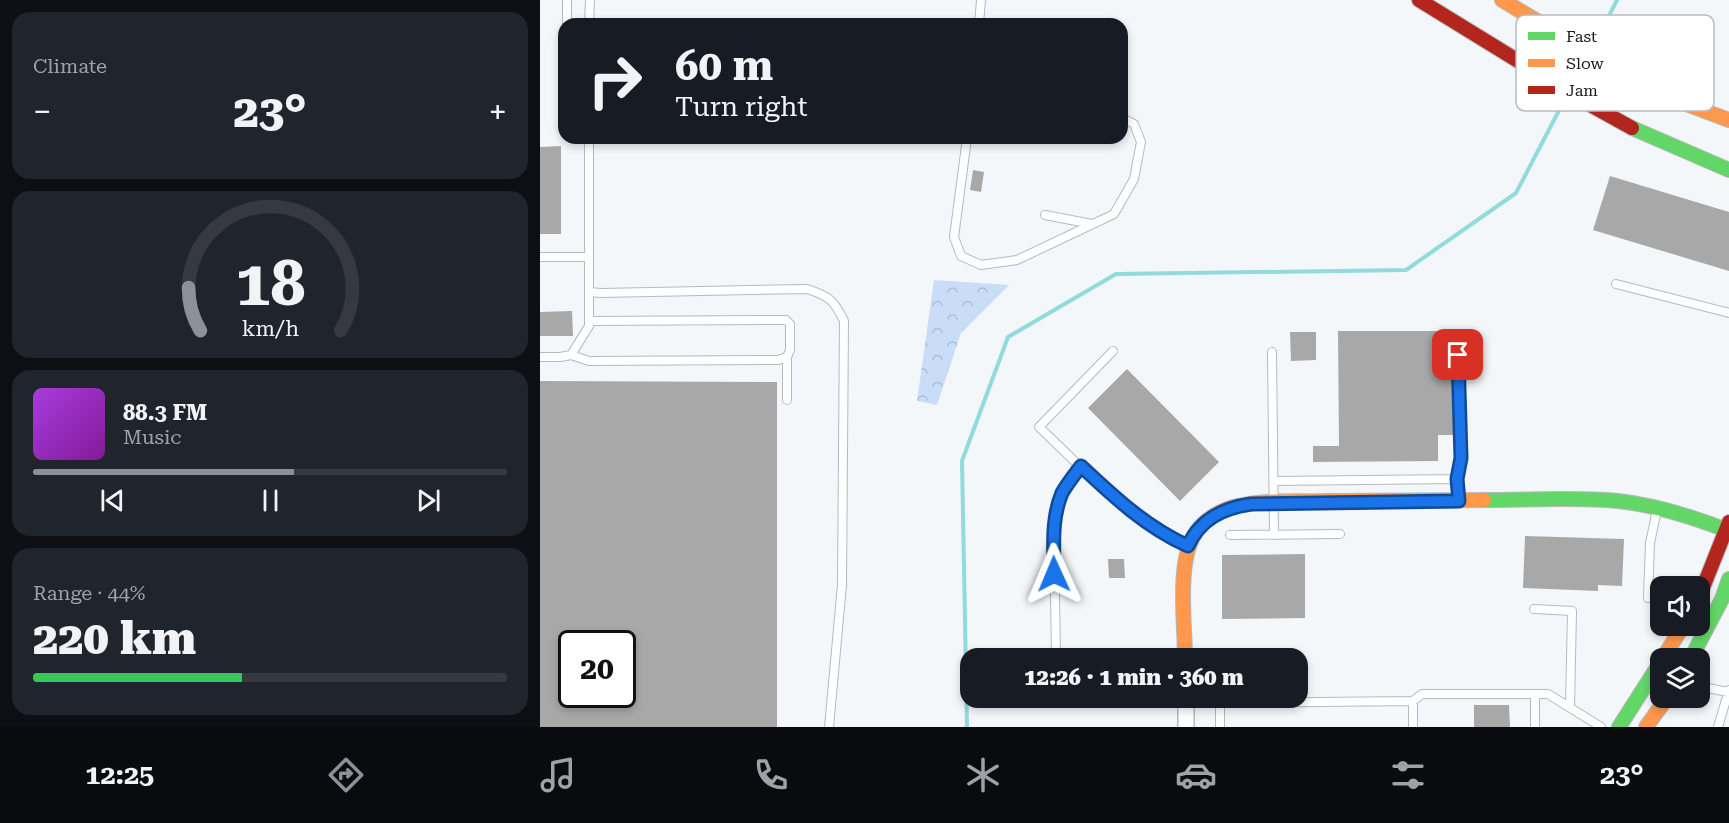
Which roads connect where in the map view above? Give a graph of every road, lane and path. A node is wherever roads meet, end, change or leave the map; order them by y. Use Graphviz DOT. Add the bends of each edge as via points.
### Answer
graph roads {
  1 [pos="567,0"];
  2 [pos="590,0"];
  3 [pos="981,0"];
  4 [pos="1419,0"];
  5 [pos="1502,0"];
  6 [pos="1527,15"];
  7 [pos="567,18"];
  8 [pos="590,18"];
  9 [pos="980,18"];
  10 [pos="1516,61"];
  11 [pos="1602,111"];
  12 [pos="1705,111"];
  13 [pos="1729,120"];
  14 [pos="1128,121"];
  15 [pos="589,144"];
  16 [pos="966,144"];
  17 [pos="1729,170"];
  18 [pos="1045,215"];
  19 [pos="1092,224"];
  20 [pos="540,257"];
  21 [pos="589,257"];
  22 [pos="1616,284"];
  23 [pos="589,292"];
  24 [pos="1729,314"];
  25 [pos="589,321"];
  26 [pos="1113,351"];
  27 [pos="1272,352"];
  28 [pos="571,355"];
  29 [pos="1458,355"];
  30 [pos="540,357"];
  31 [pos="787,357"];
  32 [pos="787,400"];
  33 [pos="1081,466"];
  34 [pos="1457,479"];
  35 [pos="1274,481"];
  36 [pos="1459,501"];
  37 [pos="1274,502"];
  38 [pos="1658,508"];
  39 [pos="1728,527"];
  40 [pos="1341,534"];
  41 [pos="1230,535"];
  42 [pos="1274,535"];
  43 [pos="1188,546"];
  44 [pos="1709,576"];
  45 [pos="1729,579"];
  46 [pos="1648,598"];
  47 [pos="1534,609"];
  48 [pos="1056,648"];
  49 [pos="1185,648"];
  50 [pos="1696,648"];
  51 [pos="1650,679"];
  52 [pos="1710,688"];
  53 [pos="1729,691"];
  54 [pos="1535,694"];
  55 [pos="1413,701"];
  56 [pos="1570,707"];
  57 [pos="1186,708"];
  58 [pos="1660,708"];
  59 [pos="829,727"];
  60 [pos="1186,727"];
  61 [pos="1220,727"];
  62 [pos="1413,727"];
  63 [pos="1535,727"];
  64 [pos="1600,727"];
  65 [pos="1619,727"];
  66 [pos="1646,727"];
  67 [pos="1718,727"];
  1 -- 7 [label="lane"];
  2 -- 8 [label="lane"];
  3 -- 9 [label="lane"];
  4 -- 10 [label="street"];
  5 -- 6 [label="street"];
  11 -- 17 [label="street"];
  12 -- 13 [label="street"];
  14 -- 19 [label="lane" via="1134,124 1141,142 1134,180 1114,214"];
  15 -- 21 [label="lane"];
  16 -- 19 [label="lane" via="954,237 961,256 981,265 1017,260"];
  18 -- 19 [label="lane"];
  20 -- 21 [label="lane"];
  21 -- 23 [label="lane"];
  22 -- 24 [label="lane"];
  23 -- 25 [label="lane"];
  23 -- 59 [label="lane" via="807,289 825,295 837,305 844,321 842,585"];
  25 -- 28 [label="lane"];
  25 -- 31 [label="lane" via="786,320 790,324"];
  26 -- 33 [label="lane" via="1039,427"];
  27 -- 35 [label="lane"];
  28 -- 30 [label="lane"];
  28 -- 31 [label="lane" via="589,361"];
  29 -- 34 [label="lane" via="1461,458"];
  31 -- 32 [label="lane"];
  33 -- 43 [label="lane" via="1140,518"];
  33 -- 48 [label="lane" via="1063,492 1056,514"];
  34 -- 35 [label="lane"];
  34 -- 36 [label="lane"];
  35 -- 37 [label="lane"];
  36 -- 37 [label="street"];
  36 -- 38 [label="street" via="1620,501"];
  37 -- 42 [label="lane"];
  37 -- 43 [label="street" via="1220,512 1196,531"];
  38 -- 39 [label="street"];
  38 -- 46 [label="lane" via="1650,543"];
  39 -- 44 [label="street"];
  40 -- 42 [label="lane"];
  41 -- 42 [label="lane"];
  43 -- 49 [label="street" via="1183,572"];
  45 -- 50 [label="street"];
  47 -- 56 [label="lane" via="1572,611"];
  51 -- 65 [label="street"];
  52 -- 53 [label="lane"];
  53 -- 67 [label="lane"];
  54 -- 55 [label="lane" via="1422,694"];
  54 -- 56 [label="lane" via="1548,694"];
  54 -- 63 [label="lane"];
  55 -- 61 [label="lane" via="1220,703"];
  55 -- 62 [label="lane"];
  56 -- 64 [label="lane"];
  57 -- 60 [label="street"];
  58 -- 66 [label="street"];
}
